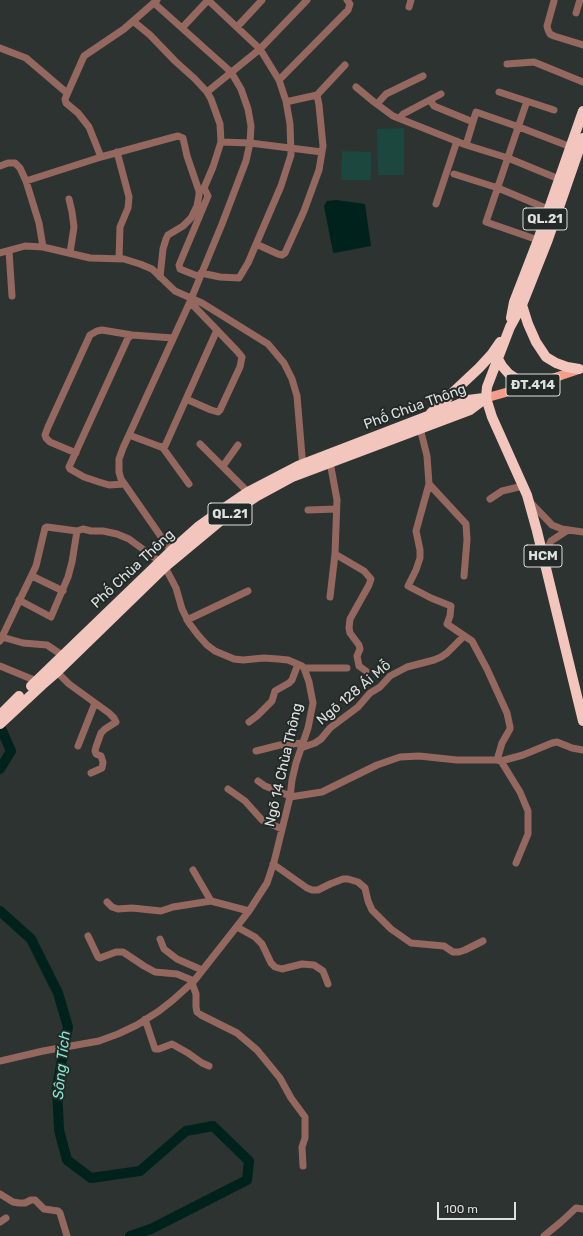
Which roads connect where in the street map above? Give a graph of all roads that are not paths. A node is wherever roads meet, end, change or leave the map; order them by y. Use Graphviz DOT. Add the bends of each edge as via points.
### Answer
graph roads {
  1 [pos="208,0"];
  2 [pos="262,0"];
  3 [pos="307,0"];
  4 [pos="347,0"];
  5 [pos="580,0"];
  6 [pos="156,1"];
  7 [pos="554,1"];
  8 [pos="576,13"];
  9 [pos="133,21"];
  10 [pos="237,27"];
  11 [pos="182,28"];
  12 [pos="583,45"];
  13 [pos="0,48"];
  14 [pos="260,49"];
  15 [pos="507,64"];
  16 [pos="345,65"];
  17 [pos="231,72"];
  18 [pos="423,76"];
  19 [pos="279,80"];
  20 [pos="583,82"];
  21 [pos="356,86"];
  22 [pos="207,92"];
  23 [pos="499,92"];
  24 [pos="67,93"];
  25 [pos="441,94"];
  26 [pos="316,95"];
  27 [pos="430,100"];
  28 [pos="286,101"];
  29 [pos="527,101"];
  30 [pos="377,104"];
  31 [pos="554,110"];
  32 [pos="583,111"];
  33 [pos="400,118"];
  34 [pos="473,122"];
  35 [pos="518,127"];
  36 [pos="583,138"];
  37 [pos="457,141"];
  38 [pos="222,142"];
  39 [pos="250,143"];
  40 [pos="466,145"];
  41 [pos="571,147"];
  42 [pos="291,148"];
  43 [pos="117,152"];
  44 [pos="322,152"];
  45 [pos="101,157"];
  46 [pos="508,158"];
  47 [pos="0,166"];
  48 [pos="454,174"];
  49 [pos="559,179"];
  50 [pos="26,181"];
  51 [pos="498,188"];
  52 [pos="69,199"];
  53 [pos="436,204"];
  54 [pos="548,209"];
  55 [pos="538,240"];
  56 [pos="256,244"];
  57 [pos="43,247"];
  58 [pos="9,250"];
  59 [pos="0,253"];
  60 [pos="70,253"];
  61 [pos="119,259"];
  62 [pos="200,275"];
  63 [pos="160,277"];
  64 [pos="12,296"];
  65 [pos="190,300"];
  66 [pos="518,303"];
  67 [pos="510,327"];
  68 [pos="217,330"];
  69 [pos="132,335"];
  70 [pos="173,338"];
  71 [pos="498,359"];
  72 [pos="582,367"];
  73 [pos="536,384"];
  74 [pos="486,398"];
  75 [pos="186,399"];
  76 [pos="424,418"];
  77 [pos="414,427"];
  78 [pos="129,436"];
  79 [pos="200,444"];
  80 [pos="238,446"];
  81 [pos="163,448"];
  82 [pos="76,453"];
  83 [pos="330,462"];
  84 [pos="223,466"];
  85 [pos="303,468"];
  86 [pos="124,484"];
  87 [pos="190,484"];
  88 [pos="429,484"];
  89 [pos="523,486"];
  90 [pos="248,492"];
  91 [pos="490,499"];
  92 [pos="528,501"];
  93 [pos="336,509"];
  94 [pos="308,510"];
  95 [pos="222,514"];
  96 [pos="568,530"];
  97 [pos="77,531"];
  98 [pos="583,532"];
  99 [pos="171,551"];
  100 [pos="335,554"];
  101 [pos="544,558"];
  102 [pos="162,564"];
  103 [pos="32,576"];
  104 [pos="464,576"];
  105 [pos="248,590"];
  106 [pos="63,591"];
  107 [pos="330,597"];
  108 [pos="19,600"];
  109 [pos="187,620"];
  110 [pos="464,636"];
  111 [pos="1,639"];
  112 [pos="62,655"];
  113 [pos="298,664"];
  114 [pos="0,666"];
  115 [pos="304,668"];
  116 [pos="347,668"];
  117 [pos="366,671"];
  118 [pos="57,672"];
  119 [pos="39,682"];
  120 [pos="19,702"];
  121 [pos="95,703"];
  122 [pos="0,715"];
  123 [pos="583,721"];
  124 [pos="249,722"];
  125 [pos="0,724"];
  126 [pos="302,745"];
  127 [pos="78,746"];
  128 [pos="583,750"];
  129 [pos="256,751"];
  130 [pos="499,760"];
  131 [pos="90,773"];
  132 [pos="258,782"];
  133 [pos="228,789"];
  134 [pos="290,796"];
  135 [pos="282,829"];
  136 [pos="516,863"];
  137 [pos="273,864"];
  138 [pos="193,870"];
  139 [pos="211,901"];
  140 [pos="107,902"];
  141 [pos="249,911"];
  142 [pos="237,927"];
  143 [pos="88,936"];
  144 [pos="160,939"];
  145 [pos="482,941"];
  146 [pos="202,970"];
  147 [pos="193,982"];
  148 [pos="328,984"];
  149 [pos="145,1019"];
  150 [pos="0,1061"];
  151 [pos="209,1066"];
  152 [pos="303,1166"];
  153 [pos="0,1194"];
  154 [pos="583,1209"];
  155 [pos="67,1236"];
  156 [pos="544,1236"];
  1 -- 10 [label="street"];
  1 -- 11 [label="street"];
  2 -- 10 [label="street"];
  3 -- 14 [label="street"];
  4 -- 19 [label="street" via="350,4 348,10"];
  5 -- 8 [label="street"];
  6 -- 9 [label="street"];
  6 -- 11 [label="street"];
  7 -- 12 [label="street" via="547,26 550,34"];
  9 -- 22 [label="street"];
  9 -- 24 [label="street" via="84,56"];
  10 -- 14 [label="street"];
  11 -- 17 [label="street"];
  13 -- 24 [label="street" via="26,58"];
  14 -- 17 [label="street"];
  14 -- 19 [label="street"];
  15 -- 20 [label="street" via="534,62"];
  16 -- 26 [label="street"];
  17 -- 22 [label="street"];
  17 -- 39 [label="street" via="248,109"];
  18 -- 30 [label="street" via="386,94"];
  19 -- 28 [label="street"];
  21 -- 30 [label="street"];
  22 -- 38 [label="street" via="220,124"];
  23 -- 29 [label="street"];
  24 -- 45 [label="street" via="66,103 89,127"];
  25 -- 27 [label="street"];
  26 -- 28 [label="street"];
  26 -- 44 [label="street"];
  27 -- 33 [label="street"];
  27 -- 34 [label="street" via="434,106"];
  28 -- 42 [label="street"];
  29 -- 31 [label="street"];
  29 -- 35 [label="street"];
  30 -- 33 [label="street"];
  32 -- 41 [label="highway, QL.21"];
  33 -- 37 [label="street"];
  34 -- 35 [label="street" via="476,112"];
  34 -- 40 [label="street"];
  35 -- 41 [label="street"];
  35 -- 46 [label="street"];
  36 -- 66 [label="highway, QL.21" via="547,242"];
  37 -- 40 [label="street"];
  37 -- 53 [label="street"];
  38 -- 39 [label="street"];
  38 -- 62 [label="street" via="204,188 208,196 179,265 180,269"];
  39 -- 42 [label="street"];
  39 -- 62 [label="street" via="246,161"];
  40 -- 46 [label="street"];
  41 -- 49 [label="highway, QL.21"];
  42 -- 44 [label="street"];
  42 -- 56 [label="street" via="281,186"];
  43 -- 45 [label="street"];
  43 -- 61 [label="street" via="130,197 120,227"];
  43 -- 63 [label="street" via="174,136 183,138 199,195 197,206 190,218 166,239"];
  44 -- 56 [label="street" via="319,170 285,254 278,254"];
  45 -- 50 [label="street"];
  46 -- 49 [label="street"];
  46 -- 51 [label="street"];
  47 -- 50 [label="street" via="15,162"];
  48 -- 51 [label="street"];
  49 -- 54 [label="highway, QL.21"];
  50 -- 57 [label="street" via="39,223"];
  51 -- 54 [label="street"];
  51 -- 55 [label="street" via="486,222"];
  52 -- 60 [label="street" via="74,227"];
  54 -- 55 [label="highway, QL.21"];
  55 -- 66 [label="highway, QL.21"];
  56 -- 62 [label="street" via="239,278"];
  57 -- 58 [label="street" via="25,246"];
  57 -- 60 [label="street"];
  58 -- 59 [label="street"];
  58 -- 64 [label="street"];
  60 -- 61 [label="street" via="90,258"];
  61 -- 63 [label="street" via="152,269"];
  62 -- 65 [label="street"];
  63 -- 65 [label="street"];
  65 -- 68 [label="street"];
  65 -- 70 [label="street"];
  65 -- 85 [label="street" via="202,302 268,344 284,363 297,396"];
  66 -- 67 [label="highway, QL.21"];
  66 -- 72 [label="highway" via="546,357 567,367"];
  67 -- 71 [label="highway, QL.21"];
  67 -- 76 [label="highway" via="480,368"];
  68 -- 75 [label="street"];
  68 -- 75 [label="street" via="242,357 240,367 218,412"];
  69 -- 70 [label="street"];
  69 -- 82 [label="street" via="128,338"];
  69 -- 82 [label="street" via="102,330 90,335 45,435 50,442"];
  70 -- 78 [label="street"];
  71 -- 73 [label="highway" via="509,374 518,380"];
  71 -- 74 [label="highway, QL.21" via="487,387"];
  72 -- 73 [label="main road, ĐT.414"];
  73 -- 74 [label="main road, ĐT.414"];
  74 -- 76 [label="highway, Phố Chùa Thông / QL.21" via="468,400"];
  74 -- 77 [label="highway, Phố Chùa Thông / QL.21" via="470,410"];
  74 -- 89 [label="highway, HCM"];
  75 -- 81 [label="street"];
  76 -- 77 [label="highway, Phố Chùa Thông / QL.21"];
  77 -- 83 [label="highway, Phố Chùa Thông / QL.21"];
  77 -- 85 [label="highway, Phố Chùa Thông / QL.21"];
  77 -- 88 [label="street" via="427,456"];
  78 -- 81 [label="street"];
  78 -- 86 [label="street" via="119,460 119,472"];
  79 -- 84 [label="street"];
  80 -- 84 [label="street"];
  81 -- 87 [label="street"];
  82 -- 86 [label="street" via="70,469 84,477 109,485"];
  83 -- 85 [label="highway, Phố Chùa Thông / QL.21"];
  83 -- 93 [label="street"];
  84 -- 90 [label="street"];
  85 -- 90 [label="highway, Phố Chùa Thông / QL.21"];
  85 -- 95 [label="highway, Phố Chùa Thông / QL.21"];
  86 -- 99 [label="street"];
  88 -- 104 [label="street" via="466,524"];
  88 -- 110 [label="street" via="416,532 420,558 408,586 451,606 447,624"];
  89 -- 91 [label="street" via="502,491"];
  89 -- 92 [label="highway, HCM"];
  90 -- 95 [label="highway, Phố Chùa Thông / QL.21"];
  92 -- 96 [label="street" via="552,524"];
  92 -- 101 [label="highway, HCM"];
  93 -- 94 [label="street"];
  93 -- 100 [label="street"];
  95 -- 99 [label="highway, Phố Chùa Thông / QL.21" via="199,526"];
  95 -- 102 [label="highway, Phố Chùa Thông / QL.21"];
  96 -- 98 [label="street"];
  96 -- 101 [label="street" via="551,541"];
  97 -- 102 [label="street" via="103,531 130,539"];
  97 -- 103 [label="street" via="45,528"];
  97 -- 106 [label="street" via="72,562"];
  99 -- 102 [label="highway, Phố Chùa Thông / QL.21"];
  100 -- 107 [label="street"];
  100 -- 117 [label="street" via="364,571 371,579 350,619 349,628 360,649 357,656 360,666"];
  101 -- 123 [label="highway, HCM"];
  102 -- 109 [label="street" via="176,588"];
  102 -- 112 [label="highway, Phố Chùa Thông / QL.21"];
  102 -- 118 [label="highway, Phố Chùa Thông / QL.21"];
  103 -- 106 [label="street"];
  103 -- 108 [label="street"];
  105 -- 109 [label="street"];
  106 -- 108 [label="street" via="51,617"];
  108 -- 111 [label="street"];
  109 -- 113 [label="street" via="207,645 234,660 264,658 288,660"];
  110 -- 126 [label="street, Ngõ 128 Ái Mỗ" via="442,656 407,667 390,676 358,707 330,728 321,739"];
  110 -- 130 [label="street" via="472,641 507,713 510,729 502,743"];
  111 -- 112 [label="street" via="47,645"];
  112 -- 119 [label="highway, Phố Chùa Thông / QL.21"];
  113 -- 115 [label="street"];
  113 -- 124 [label="street" via="292,680 275,691 272,701"];
  114 -- 119 [label="street"];
  115 -- 116 [label="street"];
  115 -- 126 [label="street, Ngõ 14 Chùa Thông" via="313,703"];
  118 -- 119 [label="highway, Phố Chùa Thông / QL.21"];
  118 -- 121 [label="street"];
  119 -- 120 [label="highway, Phố Chùa Thông / QL.21"];
  120 -- 122 [label="highway, Phố Chùa Thông / QL.21"];
  120 -- 125 [label="highway, Phố Chùa Thông / QL.21"];
  121 -- 127 [label="street"];
  121 -- 131 [label="street" via="116,722 104,729 96,747 96,754 101,756 103,762 102,768"];
  126 -- 129 [label="street, Ngõ 128 Ái Mỗ" via="280,745"];
  126 -- 134 [label="street, Ngõ 14 Chùa Thông"];
  128 -- 130 [label="street" via="557,742 523,756"];
  130 -- 134 [label="street" via="400,757 377,765 322,792"];
  130 -- 136 [label="street" via="520,792 528,811 528,834"];
  132 -- 134 [label="street"];
  133 -- 135 [label="street" via="245,801 262,820"];
  134 -- 135 [label="street, Ngõ 14 Chùa Thông"];
  135 -- 137 [label="street, Ngõ 14 Chùa Thông"];
  137 -- 141 [label="street, Ngõ 14 Chùa Thông" via="267,883"];
  137 -- 145 [label="street" via="312,890 318,890 343,879 358,882 365,888 372,910 391,929 411,943 444,946 455,952 462,952"];
  138 -- 139 [label="street"];
  139 -- 140 [label="street" via="160,911 118,909"];
  139 -- 141 [label="street"];
  141 -- 142 [label="street, Ngõ 14 Chùa Thông"];
  142 -- 146 [label="street, Ngõ 14 Chùa Thông"];
  142 -- 148 [label="street" via="262,944 275,967 282,969 302,964 314,965 323,971"];
  143 -- 147 [label="street" via="100,958 124,952 151,970 177,974"];
  144 -- 146 [label="street" via="164,949 177,959"];
  146 -- 147 [label="street, Ngõ 14 Chùa Thông"];
  147 -- 149 [label="street, Ngõ 14 Chùa Thông" via="173,1000"];
  147 -- 152 [label="street" via="197,1012 237,1033 257,1050 280,1078 305,1117"];
  149 -- 150 [label="street, Ngõ 14 Chùa Thông" via="100,1041"];
  149 -- 151 [label="street" via="155,1049 172,1044"];
  153 -- 155 [label="street" via="13,1202 25,1203 35,1200 44,1209 58,1211"];
  154 -- 156 [label="street" via="576,1208"];
}
